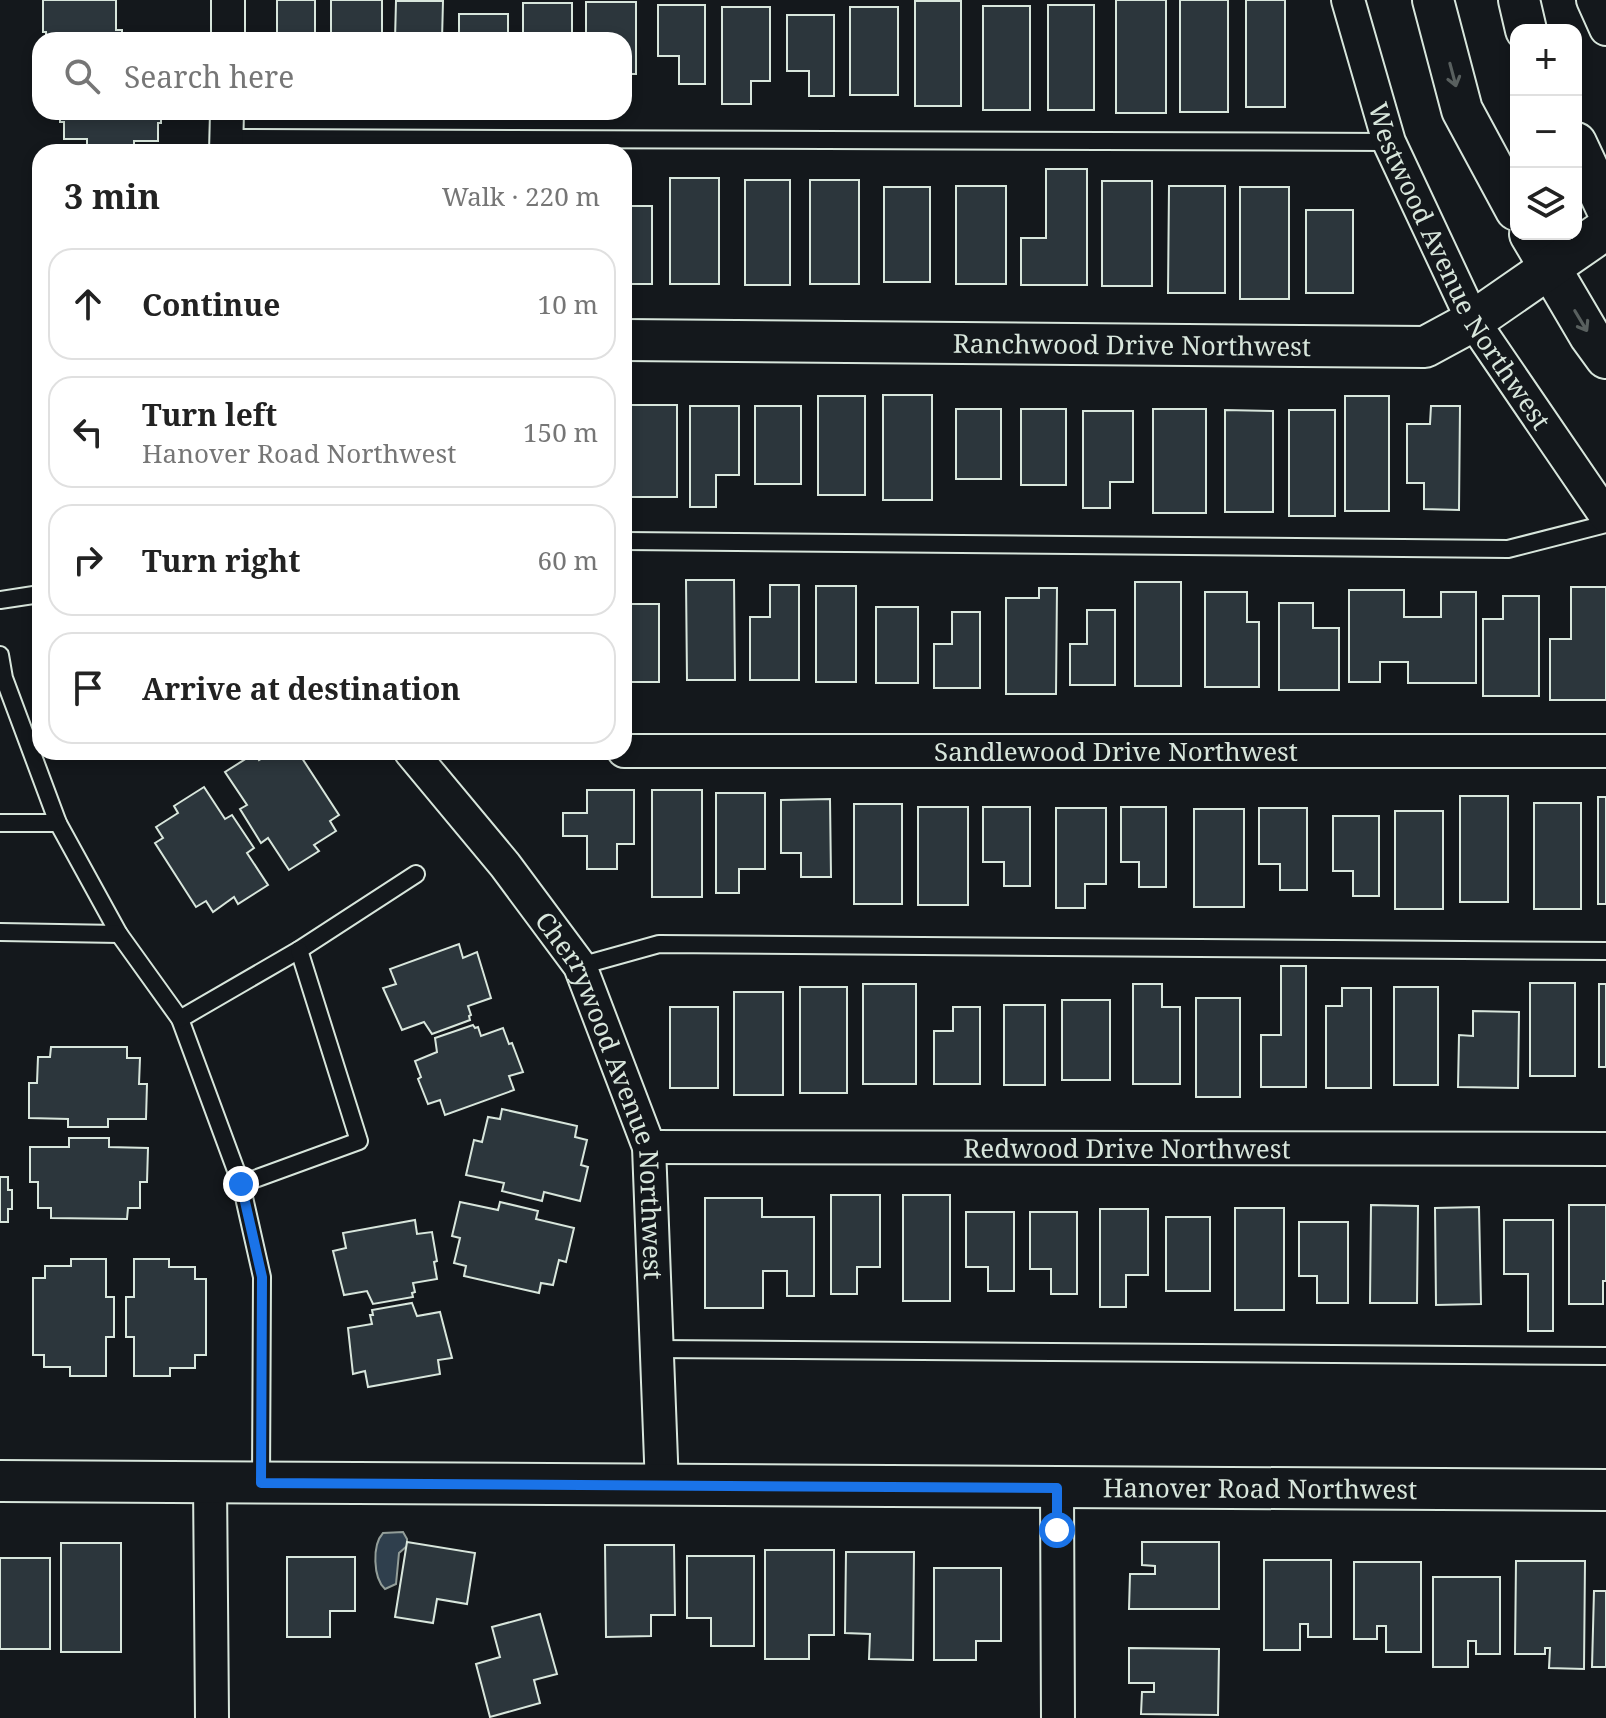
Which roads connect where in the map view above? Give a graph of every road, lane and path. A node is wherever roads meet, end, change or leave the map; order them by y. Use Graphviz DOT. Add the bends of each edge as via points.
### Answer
graph roads {
  1 [pos="228,0"];
  2 [pos="1348,0"];
  3 [pos="1433,0"];
  4 [pos="1519,0"];
  5 [pos="1593,0"];
  6 [pos="1525,24"];
  7 [pos="1606,29"];
  8 [pos="228,32"];
  9 [pos="226,134"];
  10 [pos="1389,142"];
  11 [pos="1582,156"];
  12 [pos="1510,199"];
  13 [pos="1606,207"];
  14 [pos="1606,229"];
  15 [pos="1539,251"];
  16 [pos="1473,321"];
  17 [pos="632,340"];
  18 [pos="1606,358"];
  19 [pos="1606,516"];
  20 [pos="1606,524"];
  21 [pos="632,541"];
  22 [pos="32,595"];
  23 [pos="0,600"];
  24 [pos="0,655"];
  25 [pos="632,751"];
  26 [pos="1606,751"];
  27 [pos="32,753"];
  28 [pos="35,760"];
  29 [pos="418,760"];
  30 [pos="0,823"];
  31 [pos="58,823"];
  32 [pos="416,874"];
  33 [pos="0,932"];
  34 [pos="119,934"];
  35 [pos="299,950"];
  36 [pos="1606,951"];
  37 [pos="580,966"];
  38 [pos="180,1019"];
  39 [pos="649,1147"];
  40 [pos="1606,1149"];
  41 [pos="241,1184"];
  42 [pos="656,1349"];
  43 [pos="1606,1356"];
  44 [pos="0,1481"];
  45 [pos="210,1482"];
  46 [pos="261,1483"];
  47 [pos="662,1486"];
  48 [pos="1057,1488"];
  49 [pos="1606,1490"];
  50 [pos="212,1718"];
  51 [pos="1058,1718"];
  1 -- 8 [label="street"];
  2 -- 10 [label="street, Westwood Avenue Northwest"];
  3 -- 12 [label="street, one-way" via="1462,110"];
  4 -- 6 [label="street"];
  5 -- 7 [label="street"];
  9 -- 10 [label="lane"];
  10 -- 16 [label="street, Westwood Avenue Northwest"];
  11 -- 13 [label="street"];
  14 -- 15 [label="street, Ranchwood Drive Northwest"];
  15 -- 16 [label="street, Ranchwood Drive Northwest"];
  15 -- 18 [label="street, one-way"];
  16 -- 17 [label="street, Ranchwood Drive Northwest" via="1425,347"];
  16 -- 19 [label="street, Westwood Avenue Northwest"];
  20 -- 21 [label="lane" via="1508,549"];
  22 -- 23 [label="lane"];
  24 -- 27 [label="lane"];
  25 -- 26 [label="street, Sandlewood Drive Northwest"];
  28 -- 31 [label="lane"];
  29 -- 37 [label="street, Cherrywood Avenue Northwest"];
  30 -- 31 [label="lane"];
  31 -- 34 [label="lane"];
  32 -- 35 [label="lane"];
  33 -- 34 [label="lane"];
  34 -- 38 [label="lane"];
  35 -- 38 [label="lane"];
  35 -- 41 [label="lane" via="359,1141"];
  36 -- 37 [label="lane" via="659,944"];
  37 -- 39 [label="street, Cherrywood Avenue Northwest"];
  38 -- 41 [label="lane"];
  39 -- 40 [label="street, Redwood Drive Northwest"];
  39 -- 42 [label="street, Cherrywood Avenue Northwest"];
  41 -- 46 [label="lane" via="262,1277"];
  42 -- 43 [label="lane"];
  42 -- 47 [label="street, Cherrywood Avenue Northwest"];
  44 -- 45 [label="street, Hanover Road Northwest"];
  45 -- 46 [label="street, Hanover Road Northwest"];
  45 -- 50 [label="street"];
  46 -- 47 [label="street, Hanover Road Northwest"];
  47 -- 48 [label="street, Hanover Road Northwest"];
  48 -- 49 [label="street, Hanover Road Northwest"];
  48 -- 51 [label="street"];
}
